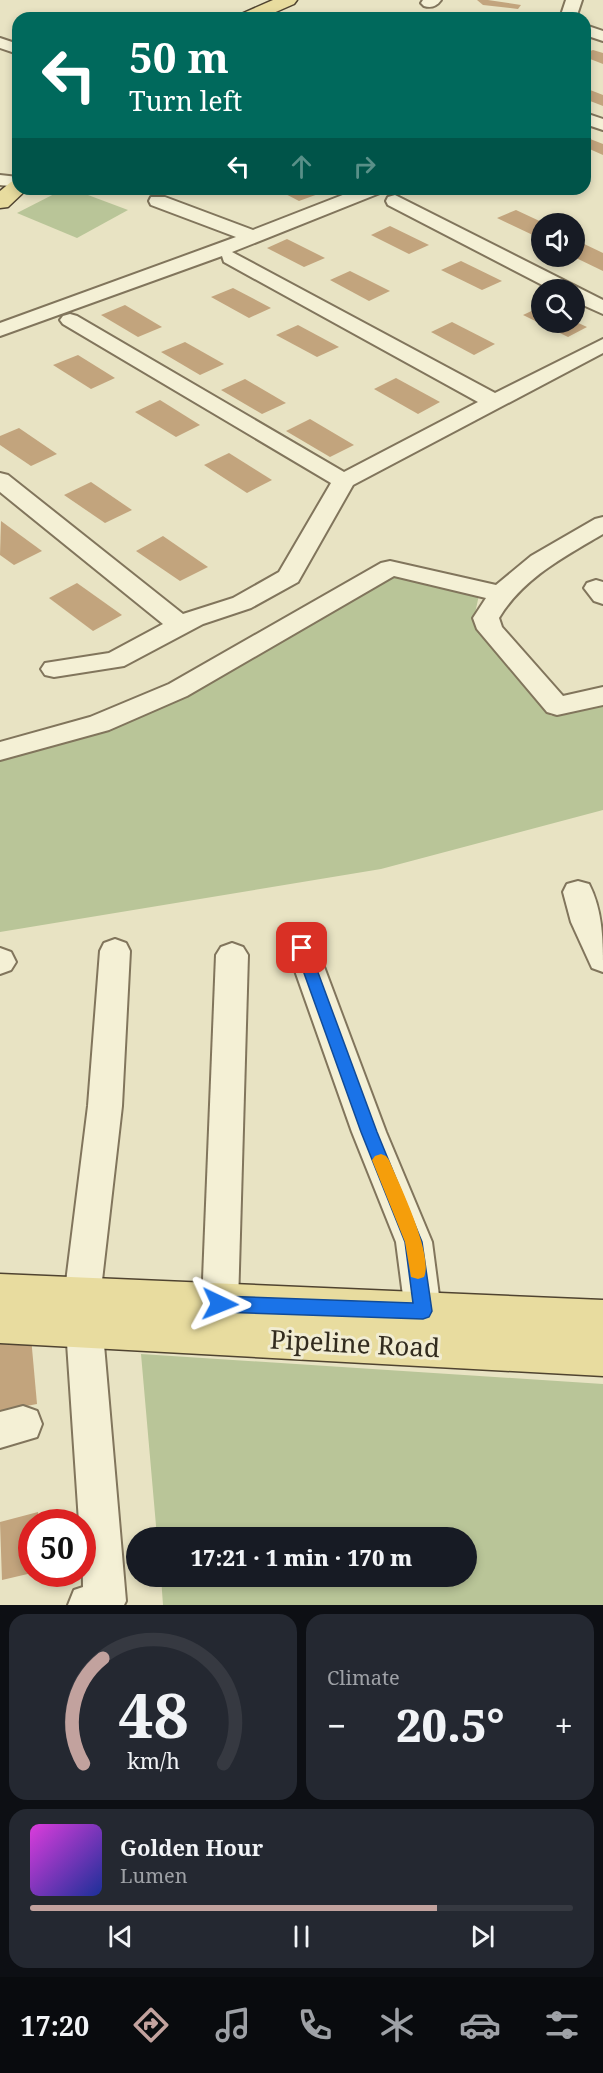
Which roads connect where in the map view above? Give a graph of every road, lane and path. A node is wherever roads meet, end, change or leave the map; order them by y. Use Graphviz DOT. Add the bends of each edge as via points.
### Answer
graph roads {
  1 [pos="288,0"];
  2 [pos="261,12"];
  3 [pos="12,190"];
  4 [pos="359,195"];
  5 [pos="158,201"];
  6 [pos="395,201"];
  7 [pos="0,202"];
  8 [pos="253,237"];
  9 [pos="231,258"];
  10 [pos="547,279"];
  11 [pos="585,299"];
  12 [pos="603,308"];
  13 [pos="70,320"];
  14 [pos="0,330"];
  15 [pos="603,345"];
  16 [pos="495,402"];
  17 [pos="0,480"];
  18 [pos="344,481"];
  19 [pos="603,524"];
  20 [pos="501,594"];
  21 [pos="181,625"];
  22 [pos="54,669"];
  23 [pos="603,696"];
  24 [pos="0,751"];
  25 [pos="578,892"];
  26 [pos="302,948"];
  27 [pos="115,951"];
  28 [pos="232,955"];
  29 [pos="603,960"];
  30 [pos="0,1293"];
  31 [pos="220,1304"];
  32 [pos="423,1311"];
  33 [pos="82,1314"];
  34 [pos="603,1319"];
  35 [pos="0,1324"];
  36 [pos="603,1356"];
  37 [pos="89,1605"];
  1 -- 2 [label="main road"];
  3 -- 7 [label="main road"];
  4 -- 8 [label="street"];
  5 -- 8 [label="street"];
  6 -- 10 [label="street"];
  8 -- 14 [label="street"];
  9 -- 16 [label="street"];
  11 -- 12 [label="street"];
  13 -- 18 [label="street"];
  15 -- 16 [label="street"];
  16 -- 18 [label="street"];
  17 -- 21 [label="street"];
  18 -- 21 [label="street" via="290,577 242,603"];
  19 -- 20 [label="street" via="540,561"];
  20 -- 23 [label="street" via="486,618 490,629 558,706"];
  20 -- 24 [label="street" via="390,568 178,690 99,724"];
  21 -- 22 [label="street" via="115,660"];
  25 -- 29 [label="street"];
  26 -- 32 [label="street" via="414,1242"];
  27 -- 33 [label="street" via="105,1106"];
  28 -- 31 [label="street"];
  30 -- 33 [label="main road, Pipeline Road"];
  31 -- 32 [label="main road, Pipeline Road"];
  31 -- 33 [label="main road, Pipeline Road"];
  32 -- 34 [label="main road, Pipeline Road"];
  33 -- 35 [label="main road, Pipeline Road"];
  33 -- 36 [label="main road, Pipeline Road"];
  33 -- 37 [label="street" via="105,1601"];
}
